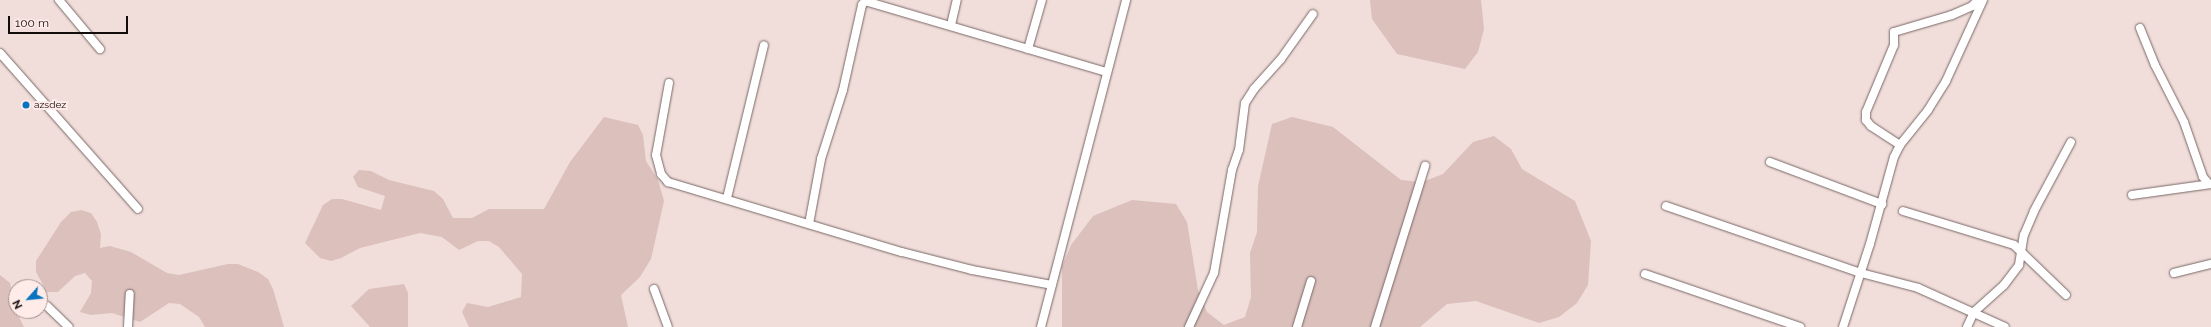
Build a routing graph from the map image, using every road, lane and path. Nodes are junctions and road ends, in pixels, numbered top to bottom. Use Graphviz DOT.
graph roads {
  1 [pos="59,0"];
  2 [pos="957,0"];
  3 [pos="1042,0"];
  4 [pos="1126,0"];
  5 [pos="1978,0"];
  6 [pos="1983,0"];
  7 [pos="1313,14"];
  8 [pos="950,25"];
  9 [pos="2140,28"];
  10 [pos="764,45"];
  11 [pos="100,49"];
  12 [pos="1028,49"];
  13 [pos="0,53"];
  14 [pos="1108,72"];
  15 [pos="668,83"];
  16 [pos="2071,142"];
  17 [pos="1900,144"];
  18 [pos="1770,162"];
  19 [pos="1425,166"];
  20 [pos="2210,184"];
  21 [pos="2132,195"];
  22 [pos="727,198"];
  23 [pos="1882,204"];
  24 [pos="1666,206"];
  25 [pos="138,209"];
  26 [pos="1903,211"];
  27 [pos="809,224"];
  28 [pos="2022,254"];
  29 [pos="2211,264"];
  30 [pos="1861,272"];
  31 [pos="2174,273"];
  32 [pos="1645,274"];
  33 [pos="1312,281"];
  34 [pos="1052,285"];
  35 [pos="654,289"];
  36 [pos="130,294"];
  37 [pos="2066,295"];
  38 [pos="48,307"];
  39 [pos="1974,312"];
  40 [pos="69,327"];
  41 [pos="128,327"];
  42 [pos="668,327"];
  43 [pos="1041,327"];
  44 [pos="1189,327"];
  45 [pos="1297,327"];
  46 [pos="1375,327"];
  47 [pos="1800,327"];
  48 [pos="1843,327"];
  49 [pos="1967,327"];
  50 [pos="2005,327"];
  1 -- 11 [label="street"];
  2 -- 8 [label="street"];
  3 -- 12 [label="street"];
  4 -- 14 [label="street"];
  5 -- 17 [label="street"];
  6 -- 17 [label="street"];
  7 -- 44 [label="street"];
  8 -- 12 [label="street"];
  8 -- 27 [label="street"];
  9 -- 20 [label="street"];
  10 -- 22 [label="street"];
  12 -- 14 [label="street"];
  13 -- 25 [label="street"];
  14 -- 34 [label="street"];
  15 -- 22 [label="street"];
  16 -- 28 [label="street"];
  17 -- 23 [label="street"];
  18 -- 23 [label="street"];
  19 -- 46 [label="street"];
  20 -- 21 [label="street"];
  22 -- 27 [label="street"];
  23 -- 30 [label="street"];
  24 -- 30 [label="street"];
  26 -- 28 [label="street"];
  27 -- 34 [label="street"];
  28 -- 37 [label="street"];
  28 -- 39 [label="street"];
  29 -- 31 [label="street"];
  30 -- 39 [label="street"];
  30 -- 48 [label="street"];
  32 -- 47 [label="street"];
  33 -- 45 [label="street"];
  34 -- 43 [label="street"];
  35 -- 42 [label="street"];
  36 -- 41 [label="street"];
  38 -- 40 [label="street"];
  39 -- 49 [label="street"];
  39 -- 50 [label="street"];
}
